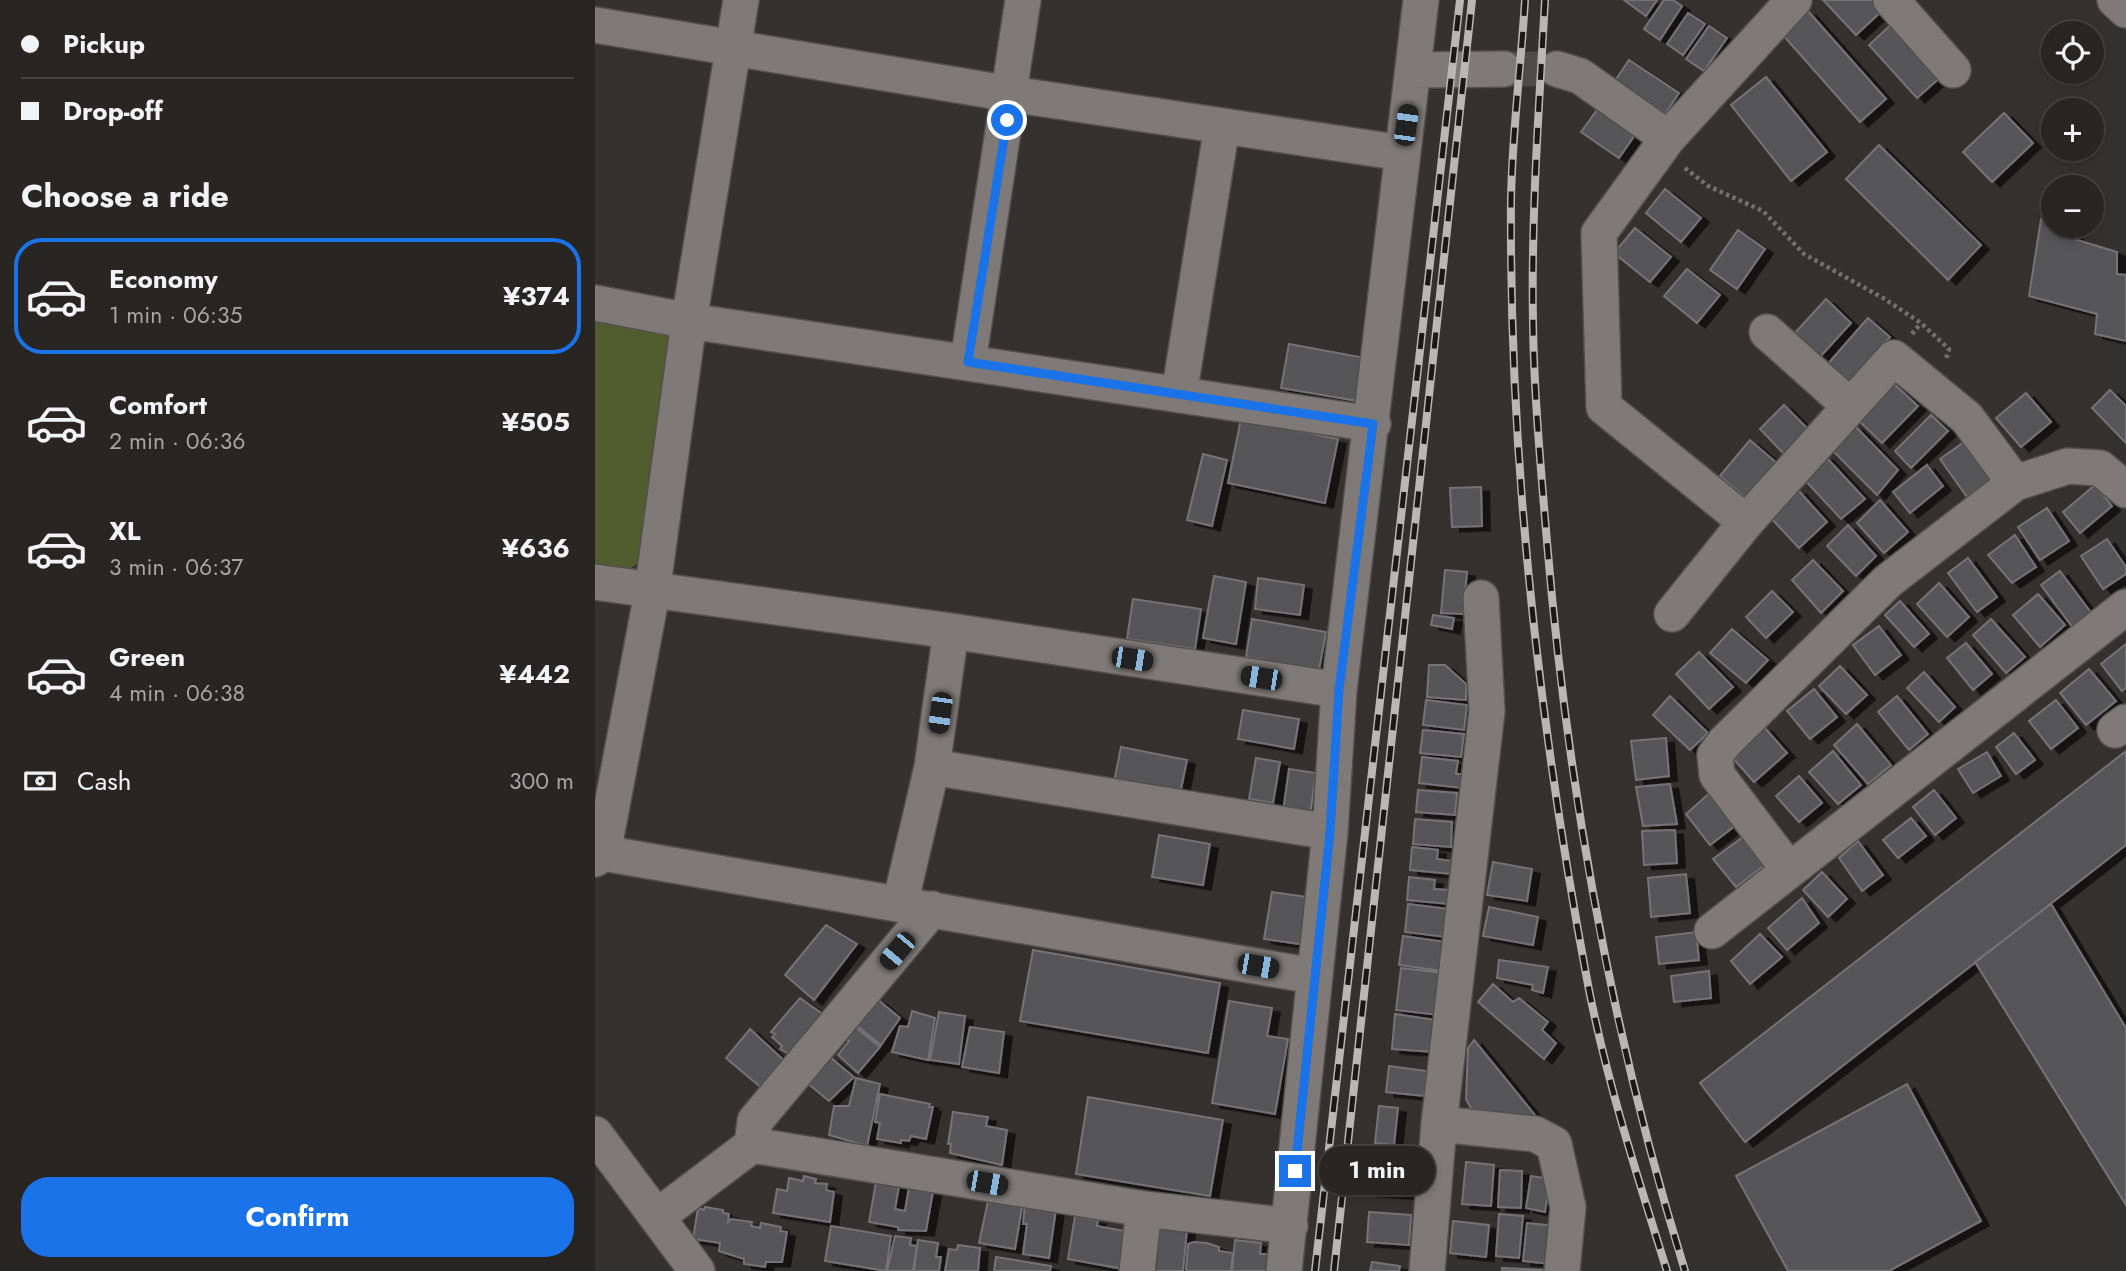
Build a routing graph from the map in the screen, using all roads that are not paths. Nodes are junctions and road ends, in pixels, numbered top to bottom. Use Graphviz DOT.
graph roads {
  1 [pos="741,0"];
  2 [pos="1023,0"];
  3 [pos="1421,0"];
  4 [pos="1794,0"];
  5 [pos="1891,0"];
  6 [pos="2115,0"];
  7 [pos="2126,10"];
  8 [pos="595,25"];
  9 [pos="734,47"];
  10 [pos="1504,69"];
  11 [pos="1557,69"];
  12 [pos="1953,70"];
  13 [pos="1414,71"];
  14 [pos="1011,94"];
  15 [pos="1222,126"];
  16 [pos="1668,138"];
  17 [pos="1402,153"];
  18 [pos="595,303"];
  19 [pos="689,321"];
  20 [pos="1767,332"];
  21 [pos="968,362"];
  22 [pos="1179,395"];
  23 [pos="1850,406"];
  24 [pos="1373,424"];
  25 [pos="2015,483"];
  26 [pos="2126,490"];
  27 [pos="1746,522"];
  28 [pos="595,582"];
  29 [pos="652,593"];
  30 [pos="1481,598"];
  31 [pos="2126,607"];
  32 [pos="1672,614"];
  33 [pos="951,631"];
  34 [pos="1339,690"];
  35 [pos="932,767"];
  36 [pos="1330,832"];
  37 [pos="599,856"];
  38 [pos="1789,870"];
  39 [pos="916,906"];
  40 [pos="1712,931"];
  41 [pos="1313,976"];
  42 [pos="1439,1124"];
  43 [pos="595,1134"];
  44 [pos="752,1145"];
  45 [pos="1144,1209"];
  46 [pos="658,1216"];
  47 [pos="1290,1226"];
  48 [pos="697,1271"];
  49 [pos="1137,1271"];
  50 [pos="1284,1271"];
  51 [pos="1427,1271"];
  52 [pos="1562,1271"];
  1 -- 9 [label="street"];
  2 -- 14 [label="street"];
  3 -- 13 [label="street"];
  4 -- 16 [label="street"];
  5 -- 12 [label="street"];
  6 -- 7 [label="street"];
  8 -- 9 [label="street"];
  9 -- 14 [label="street"];
  9 -- 19 [label="street"];
  10 -- 13 [label="street"];
  11 -- 16 [label="street"];
  13 -- 17 [label="street"];
  14 -- 15 [label="street"];
  14 -- 21 [label="street"];
  15 -- 17 [label="street"];
  15 -- 22 [label="street"];
  16 -- 27 [label="street"];
  17 -- 24 [label="street"];
  18 -- 19 [label="street"];
  19 -- 21 [label="street"];
  19 -- 29 [label="street"];
  20 -- 23 [label="street"];
  21 -- 22 [label="street"];
  22 -- 24 [label="street"];
  23 -- 25 [label="street"];
  23 -- 27 [label="street"];
  24 -- 34 [label="street"];
  25 -- 26 [label="street"];
  25 -- 38 [label="street"];
  27 -- 32 [label="street"];
  28 -- 29 [label="street"];
  29 -- 33 [label="street"];
  29 -- 37 [label="street"];
  30 -- 42 [label="street"];
  31 -- 38 [label="street"];
  33 -- 34 [label="street"];
  33 -- 35 [label="street"];
  34 -- 36 [label="street"];
  35 -- 36 [label="street"];
  35 -- 39 [label="street"];
  36 -- 41 [label="street"];
  37 -- 39 [label="street"];
  38 -- 40 [label="street"];
  39 -- 41 [label="street"];
  39 -- 44 [label="street"];
  41 -- 47 [label="street"];
  42 -- 51 [label="street"];
  42 -- 52 [label="street"];
  43 -- 46 [label="street"];
  44 -- 45 [label="street"];
  44 -- 46 [label="street"];
  45 -- 47 [label="street"];
  45 -- 49 [label="street"];
  46 -- 48 [label="street"];
  47 -- 50 [label="street"];
}
